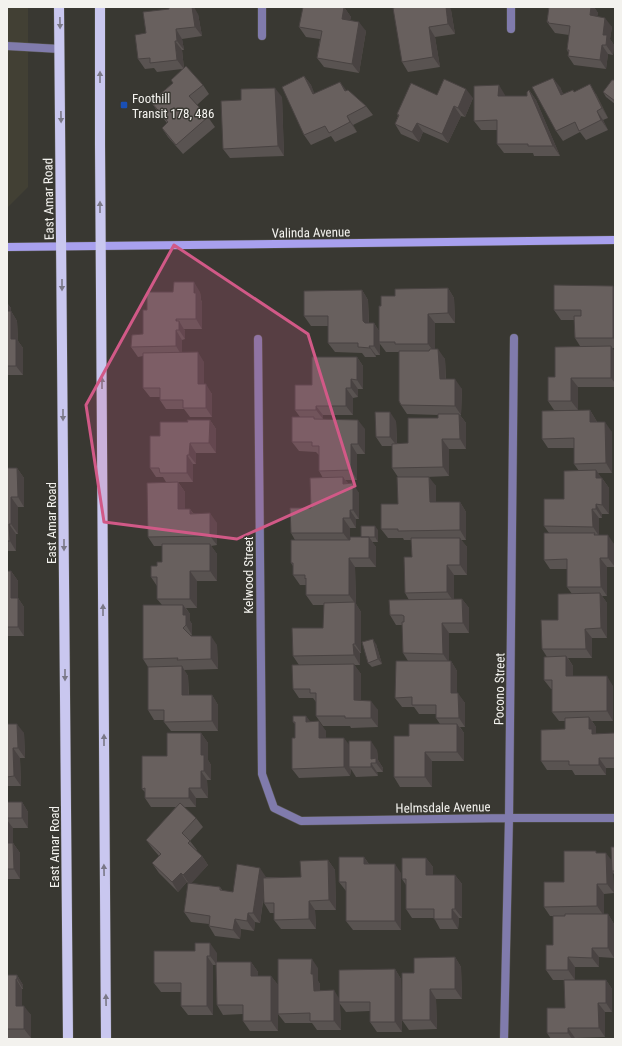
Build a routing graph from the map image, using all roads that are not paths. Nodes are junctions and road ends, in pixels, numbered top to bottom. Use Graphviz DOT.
graph roads {
  1 [pos="59,7"];
  2 [pos="100,7"];
  3 [pos="262,7"];
  4 [pos="511,7"];
  5 [pos="511,29"];
  6 [pos="262,36"];
  7 [pos="7,46"];
  8 [pos="60,48"];
  9 [pos="615,240"];
  10 [pos="62,246"];
  11 [pos="100,246"];
  12 [pos="7,247"];
  13 [pos="514,338"];
  14 [pos="258,339"];
  15 [pos="274,808"];
  16 [pos="509,818"];
  17 [pos="615,818"];
  18 [pos="68,1039"];
  19 [pos="106,1039"];
  20 [pos="504,1039"];
  1 -- 8 [label="main road, East Amar Road, one-way"];
  11 -- 2 [label="main road, one-way"];
  3 -- 6 [label="street"];
  4 -- 5 [label="street"];
  7 -- 8 [label="street"];
  8 -- 10 [label="main road, East Amar Road, one-way"];
  9 -- 11 [label="main road, Valinda Avenue"];
  10 -- 11 [label="main road, Valinda Avenue"];
  10 -- 12 [label="main road, Valinda Avenue"];
  10 -- 18 [label="main road, East Amar Road, one-way"];
  19 -- 11 [label="main road, one-way"];
  13 -- 16 [label="street, Pocono Street"];
  14 -- 15 [label="street, Kelwood Street"];
  15 -- 16 [label="street, Helmsdale Avenue"];
  16 -- 17 [label="street, Helmsdale Avenue"];
  16 -- 20 [label="street, Pocono Street"];
}
